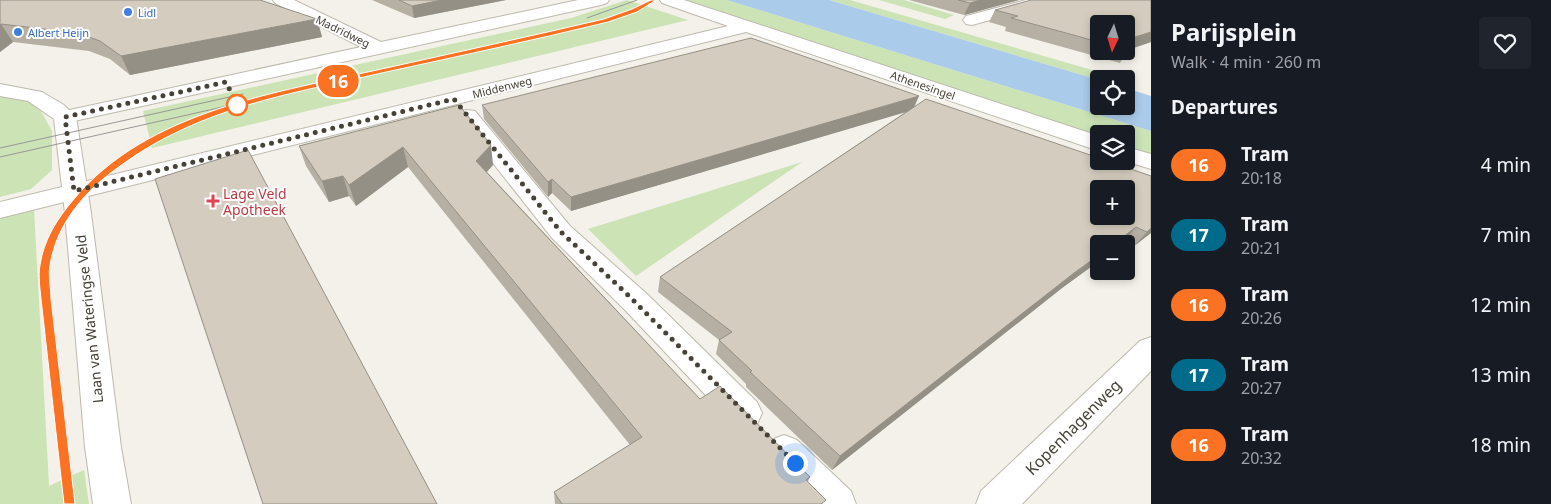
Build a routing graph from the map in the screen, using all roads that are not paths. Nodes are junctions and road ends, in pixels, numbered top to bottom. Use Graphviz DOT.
graph roads {
  1 [pos="280,0"];
  2 [pos="601,0"];
  3 [pos="668,0"];
  4 [pos="1045,0"];
  5 [pos="972,20"];
  6 [pos="748,26"];
  7 [pos="378,48"];
  8 [pos="0,90"];
  9 [pos="454,99"];
  10 [pos="65,117"];
  11 [pos="1090,141"];
  12 [pos="1135,157"];
  13 [pos="1151,162"];
  14 [pos="74,191"];
  15 [pos="0,210"];
  16 [pos="1151,350"];
  17 [pos="112,504"];
  18 [pos="837,504"];
  19 [pos="995,504"];
  1 -- 7 [label="street, Madridweg"];
  2 -- 7 [label="street"];
  3 -- 6 [label="street"];
  4 -- 5 [label="street"];
  6 -- 9 [label="street, Middenweg"];
  6 -- 11 [label="street, Athenesingel"];
  7 -- 10 [label="street"];
  8 -- 10 [label="street"];
  9 -- 14 [label="street, Middenweg"];
  9 -- 18 [label="street"];
  10 -- 14 [label="street, Laan van Wateringse Veld"];
  12 -- 13 [label="street"];
  14 -- 15 [label="street, Middenweg"];
  14 -- 17 [label="street, Laan van Wateringse Veld"];
  16 -- 19 [label="street, Kopenhagenweg"];
}
